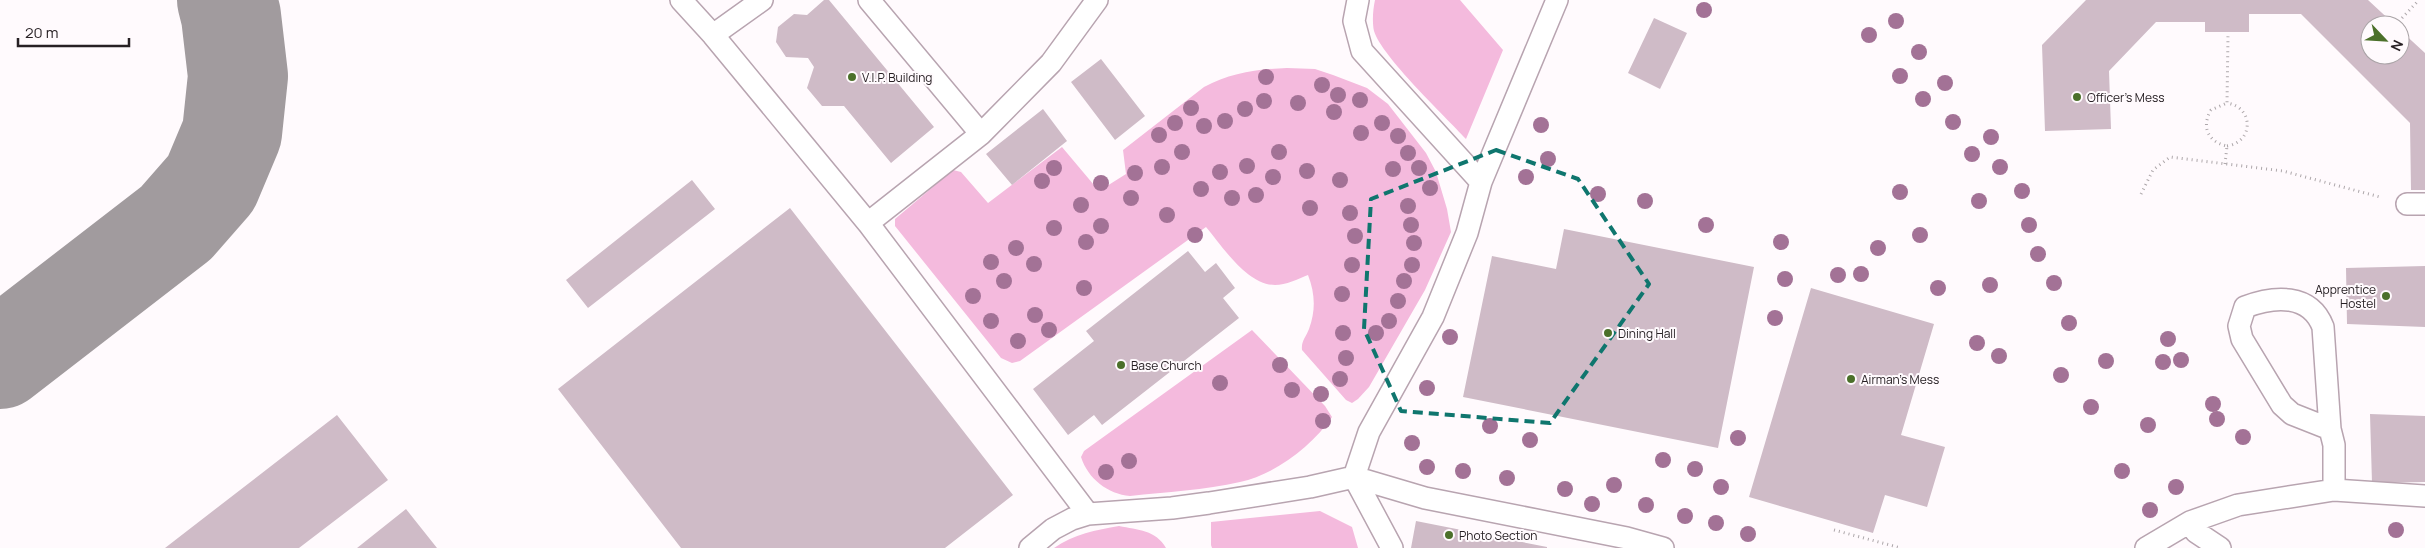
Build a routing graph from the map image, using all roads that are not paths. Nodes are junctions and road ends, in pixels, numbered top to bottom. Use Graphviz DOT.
graph roads {
  1 [pos="681,0"];
  2 [pos="762,0"];
  3 [pos="870,0"];
  4 [pos="1097,0"];
  5 [pos="1358,0"];
  6 [pos="1557,0"];
  7 [pos="713,36"];
  8 [pos="981,134"];
  9 [pos="1480,182"];
  10 [pos="868,223"];
  11 [pos="2330,429"];
  12 [pos="1354,477"];
  13 [pos="2334,490"];
  14 [pos="2425,496"];
  15 [pos="1088,514"];
  16 [pos="2190,522"];
  17 [pos="1030,548"];
  18 [pos="1392,548"];
  19 [pos="1663,548"];
  20 [pos="2146,548"];
  21 [pos="2220,548"];
  1 -- 7 [label="lane"];
  2 -- 7 [label="lane"];
  3 -- 8 [label="lane"];
  4 -- 8 [label="lane"];
  5 -- 9 [label="lane"];
  6 -- 9 [label="lane"];
  7 -- 10 [label="lane"];
  8 -- 10 [label="lane"];
  9 -- 12 [label="lane"];
  10 -- 15 [label="lane"];
  11 -- 11 [label="lane"];
  11 -- 13 [label="lane"];
  12 -- 15 [label="lane"];
  12 -- 18 [label="lane"];
  12 -- 19 [label="lane"];
  13 -- 14 [label="lane"];
  13 -- 16 [label="lane"];
  15 -- 17 [label="lane"];
  16 -- 20 [label="lane"];
  16 -- 21 [label="lane"];
}
